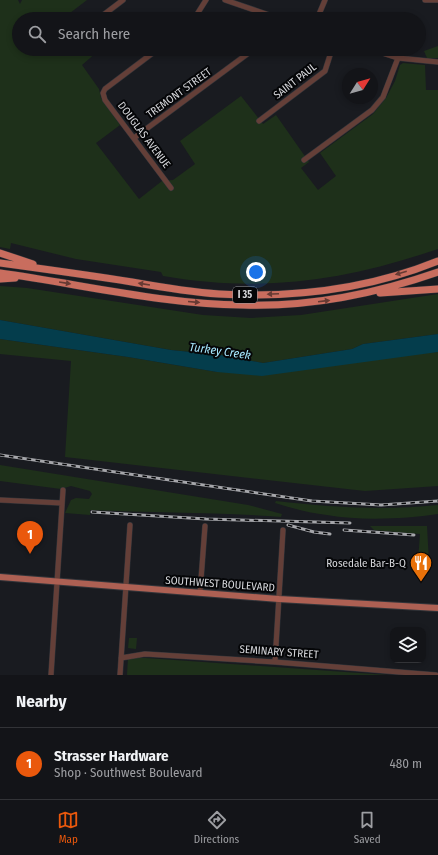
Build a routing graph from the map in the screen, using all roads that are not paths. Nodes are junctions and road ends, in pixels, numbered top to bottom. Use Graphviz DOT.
graph roads {
  1 [pos="123,0"];
  2 [pos="206,0"];
  3 [pos="225,0"];
  4 [pos="325,0"];
  5 [pos="425,0"];
  6 [pos="438,0"];
  7 [pos="107,12"];
  8 [pos="198,12"];
  9 [pos="254,12"];
  10 [pos="319,12"];
  11 [pos="149,56"];
  12 [pos="245,56"];
  13 [pos="330,56"];
  14 [pos="392,56"];
  15 [pos="398,58"];
  16 [pos="438,62"];
  17 [pos="259,121"];
  18 [pos="134,138"];
  19 [pos="304,160"];
  20 [pos="171,188"];
  21 [pos="0,253"];
  22 [pos="438,260"];
  23 [pos="0,263"];
  24 [pos="49,269"];
  25 [pos="438,272"];
  26 [pos="0,273"];
  27 [pos="27,277"];
  28 [pos="0,279"];
  29 [pos="438,289"];
  30 [pos="365,293"];
  31 [pos="63,490"];
  32 [pos="0,500"];
  33 [pos="62,503"];
  34 [pos="130,524"];
  35 [pos="205,526"];
  36 [pos="283,530"];
  37 [pos="0,577"];
  38 [pos="57,581"];
  39 [pos="126,587"];
  40 [pos="200,593"];
  41 [pos="279,599"];
  42 [pos="438,608"];
  43 [pos="121,658"];
  44 [pos="275,662"];
  45 [pos="51,675"];
  46 [pos="120,675"];
  47 [pos="436,675"];
  1 -- 7 [label="street"];
  2 -- 8 [label="street"];
  3 -- 9 [label="street"];
  4 -- 10 [label="street"];
  5 -- 6 [label="street"];
  11 -- 18 [label="street, DOUGLAS AVENUE"];
  12 -- 18 [label="street, TREMONT STREET"];
  13 -- 17 [label="street, SAINT PAUL"];
  14 -- 15 [label="street"];
  15 -- 16 [label="street"];
  15 -- 19 [label="street"];
  18 -- 20 [label="street, DOUGLAS AVENUE"];
  21 -- 24 [label="highway"];
  22 -- 24 [label="highway, I 35, one-way"];
  23 -- 24 [label="highway, I 35"];
  25 -- 30 [label="highway, I 35"];
  26 -- 27 [label="highway, I 35"];
  27 -- 28 [label="highway"];
  27 -- 30 [label="highway, I 35, one-way"];
  29 -- 30 [label="highway"];
  31 -- 33 [label="street"];
  32 -- 33 [label="street"];
  33 -- 38 [label="street"];
  34 -- 39 [label="street"];
  35 -- 40 [label="street"];
  36 -- 41 [label="street"];
  37 -- 38 [label="main road, SOUTHWEST BOULEVARD"];
  38 -- 39 [label="main road, SOUTHWEST BOULEVARD"];
  38 -- 45 [label="street"];
  39 -- 40 [label="main road, SOUTHWEST BOULEVARD"];
  39 -- 43 [label="street"];
  40 -- 41 [label="main road, SOUTHWEST BOULEVARD"];
  41 -- 42 [label="main road, SOUTHWEST BOULEVARD"];
  41 -- 44 [label="street"];
  43 -- 44 [label="street, SEMINARY STREET"];
  43 -- 46 [label="street"];
  44 -- 47 [label="street, SEMINARY STREET"];
}
